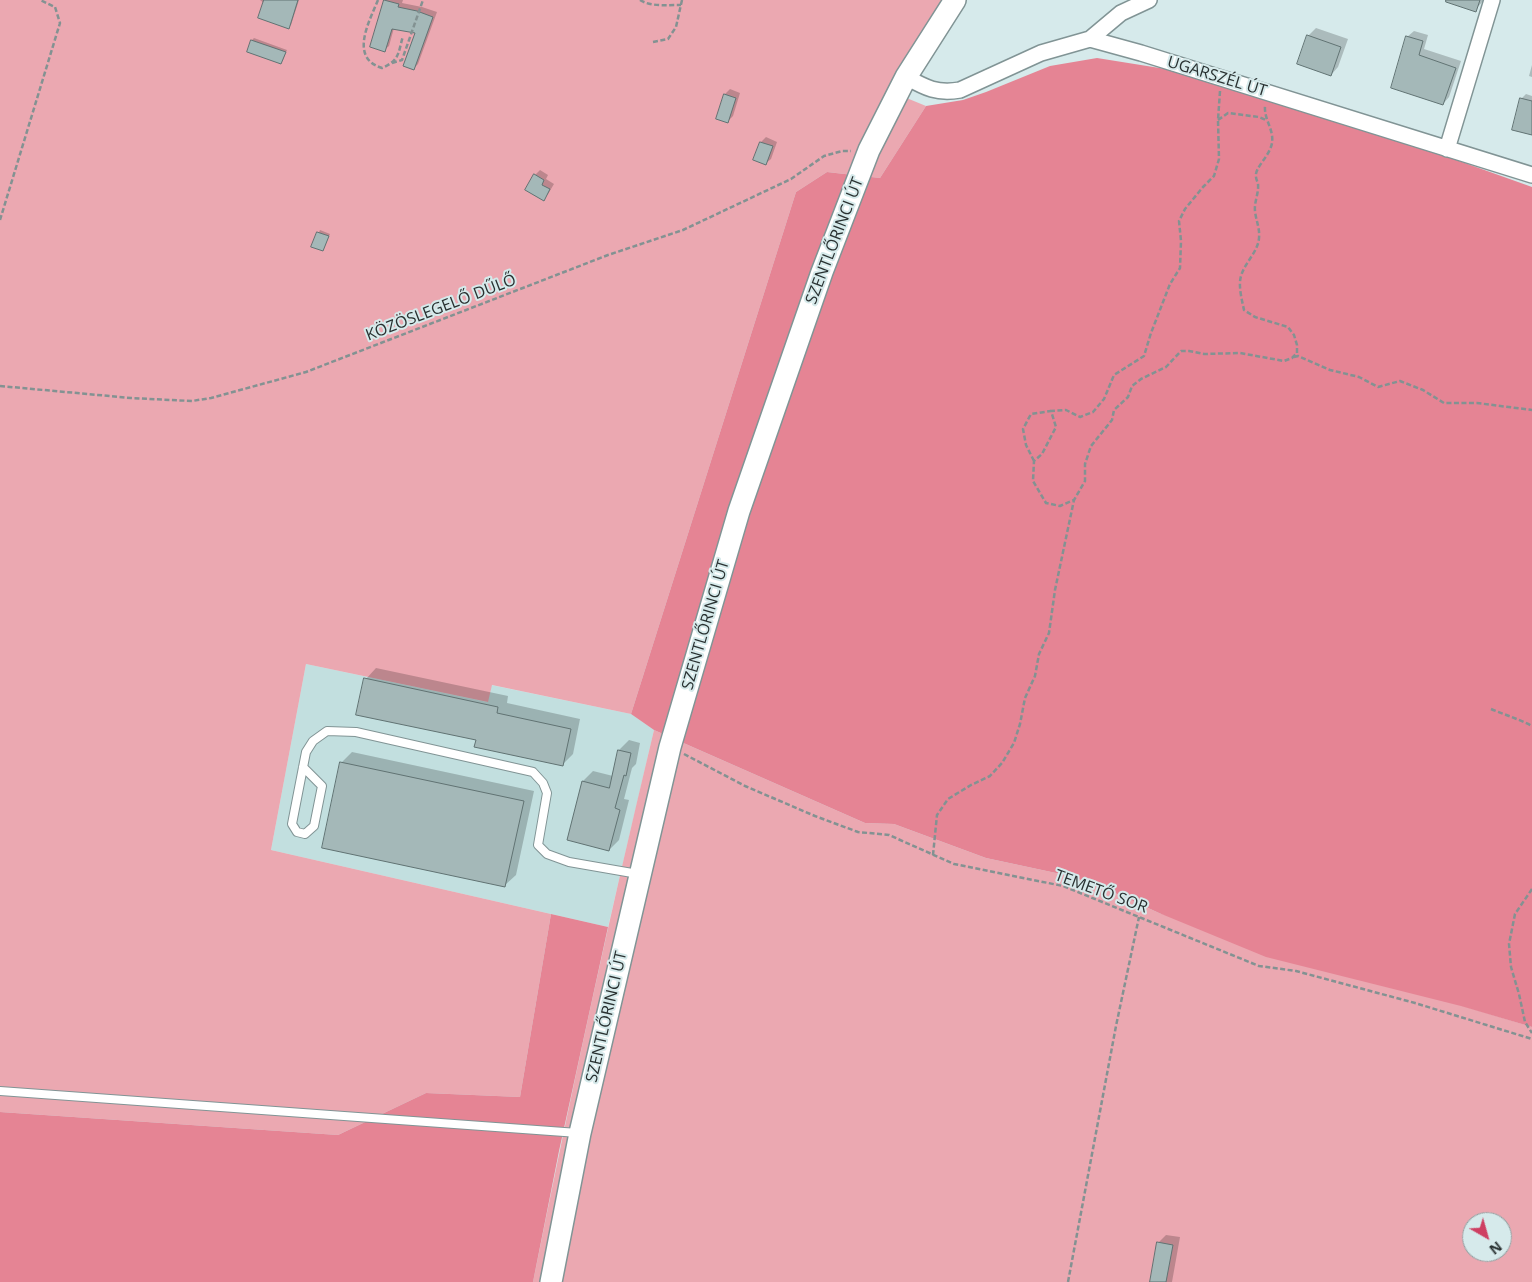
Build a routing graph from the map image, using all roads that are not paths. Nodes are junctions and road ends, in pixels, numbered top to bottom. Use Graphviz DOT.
graph roads {
  1 [pos="955,0"];
  2 [pos="1149,0"];
  3 [pos="1492,0"];
  4 [pos="1090,39"];
  5 [pos="906,77"];
  6 [pos="1448,149"];
  7 [pos="1532,175"];
  8 [pos="303,766"];
  9 [pos="640,875"];
  10 [pos="0,1091"];
  11 [pos="580,1133"];
  12 [pos="551,1282"];
  1 -- 5 [label="main road, SZENTLŐRINCI ÚT"];
  2 -- 4 [label="street"];
  3 -- 6 [label="street"];
  4 -- 5 [label="street"];
  4 -- 6 [label="street, UGARSZÉL ÚT"];
  5 -- 9 [label="main road, SZENTLŐRINCI ÚT"];
  6 -- 7 [label="street, UGARSZÉL ÚT"];
  8 -- 8 [label="lane"];
  8 -- 9 [label="lane"];
  9 -- 11 [label="main road, SZENTLŐRINCI ÚT"];
  10 -- 11 [label="lane"];
  11 -- 12 [label="main road, SZENTLŐRINCI ÚT"];
}
